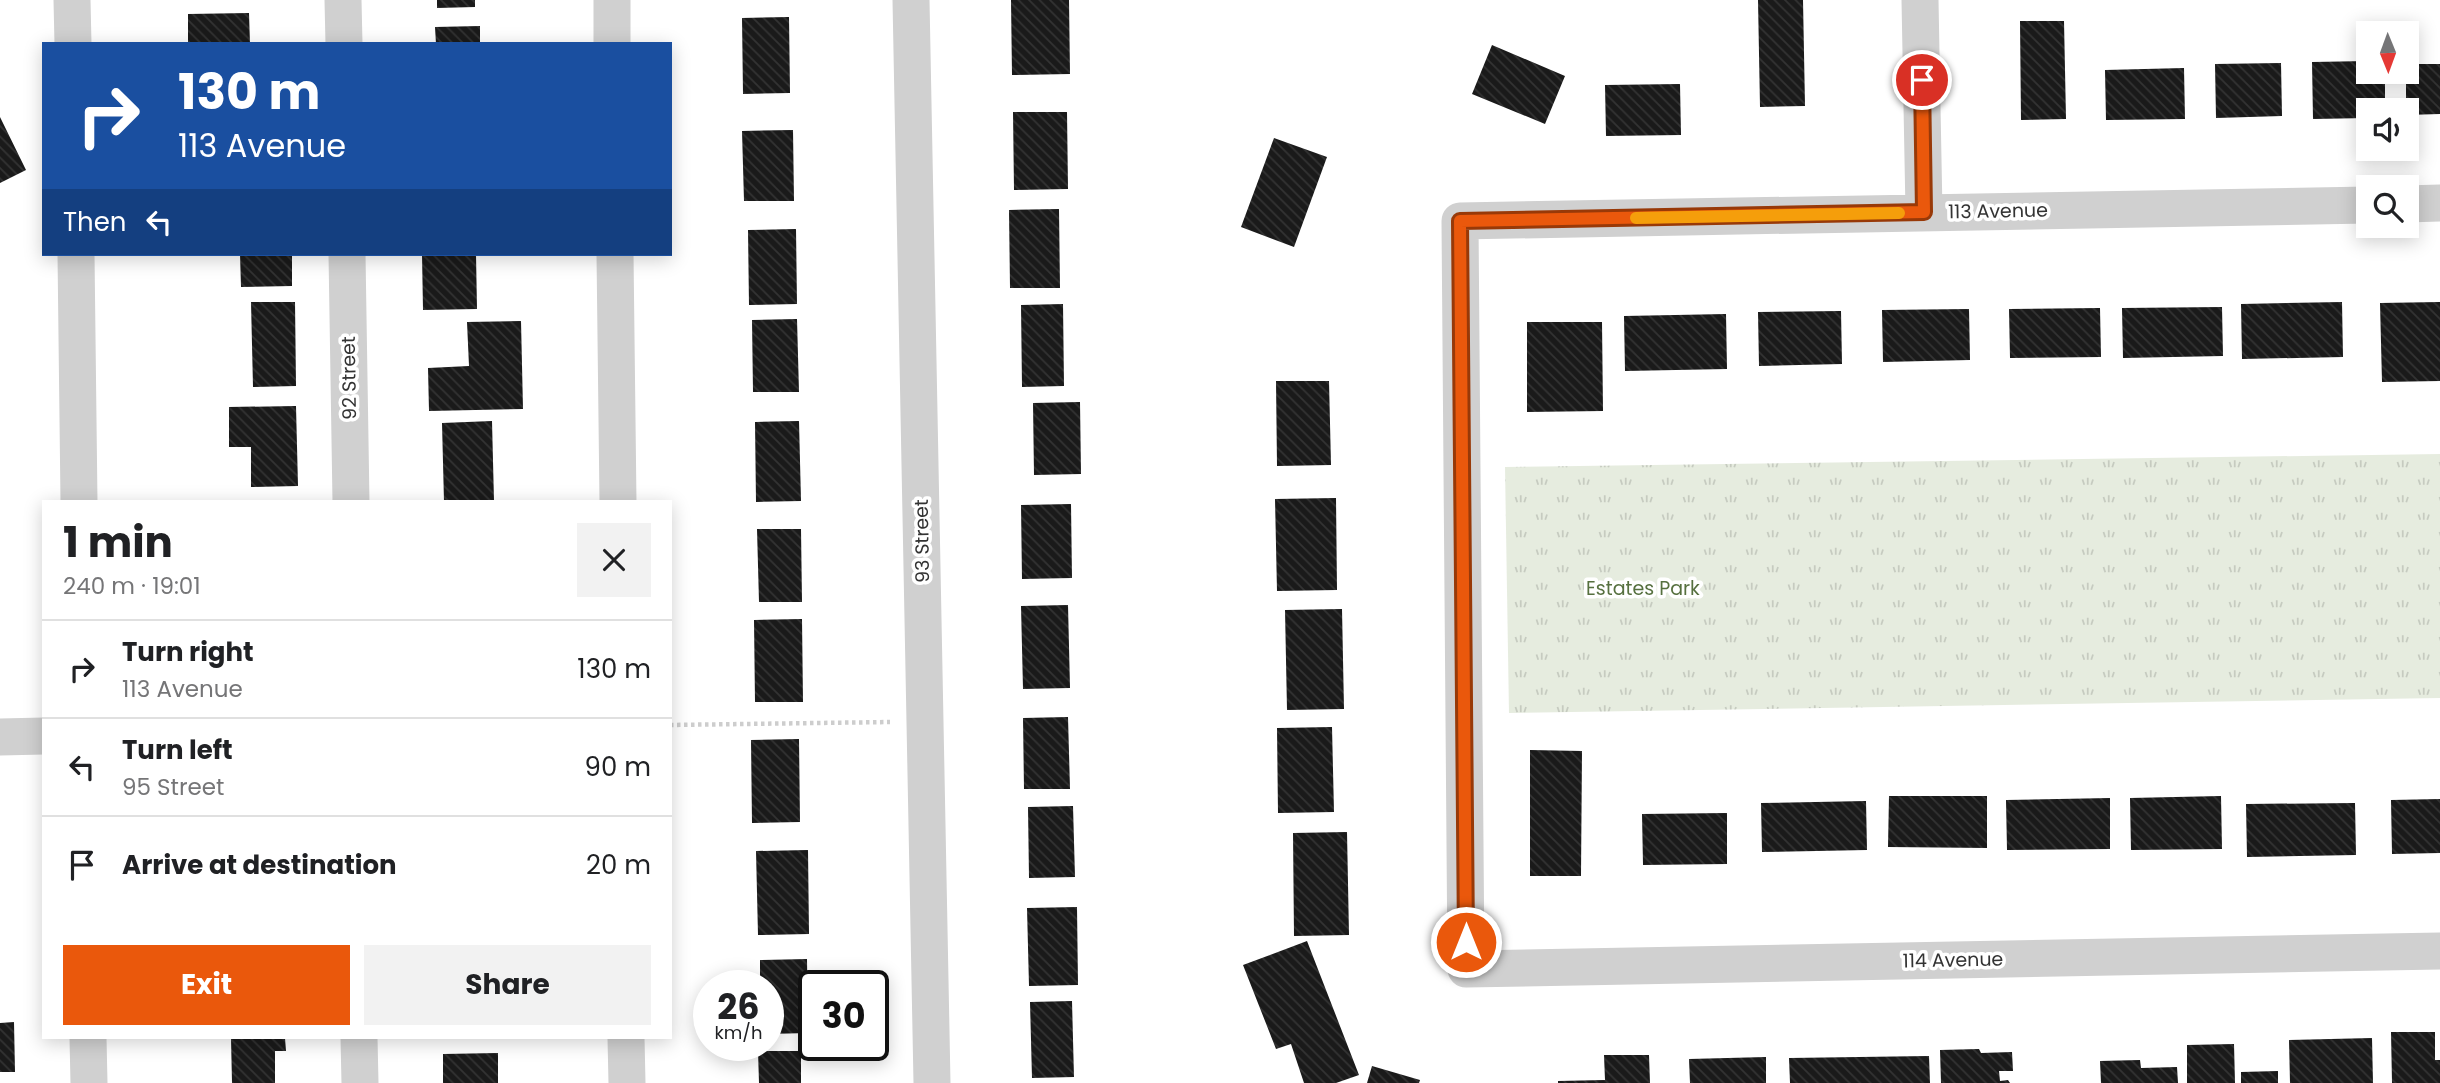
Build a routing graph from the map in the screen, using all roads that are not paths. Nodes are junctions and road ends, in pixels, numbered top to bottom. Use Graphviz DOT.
graph roads {
  1 [pos="72,0"];
  2 [pos="343,0"];
  3 [pos="612,0"];
  4 [pos="911,0"];
  5 [pos="1920,0"];
  6 [pos="73,42"];
  7 [pos="344,42"];
  8 [pos="612,42"];
  9 [pos="2440,203"];
  10 [pos="2419,204"];
  11 [pos="2356,205"];
  12 [pos="1924,212"];
  13 [pos="76,256"];
  14 [pos="347,256"];
  15 [pos="615,256"];
  16 [pos="79,500"];
  17 [pos="351,500"];
  18 [pos="618,500"];
  19 [pos="42,736"];
  20 [pos="0,737"];
  21 [pos="2440,951"];
  22 [pos="1466,969"];
  23 [pos="88,1039"];
  24 [pos="359,1039"];
  25 [pos="626,1039"];
  26 [pos="89,1083"];
  27 [pos="360,1083"];
  28 [pos="627,1083"];
  29 [pos="932,1083"];
  1 -- 6 [label="street"];
  2 -- 7 [label="street"];
  3 -- 8 [label="street"];
  4 -- 29 [label="street, 93 Street"];
  5 -- 12 [label="street"];
  9 -- 10 [label="street"];
  11 -- 12 [label="street, 113 Avenue"];
  12 -- 22 [label="street, 113 Avenue"];
  13 -- 16 [label="street"];
  14 -- 17 [label="street, 92 Street"];
  15 -- 18 [label="street"];
  19 -- 20 [label="street"];
  21 -- 22 [label="street, 114 Avenue"];
  23 -- 26 [label="street"];
  24 -- 27 [label="street"];
  25 -- 28 [label="street"];
}
